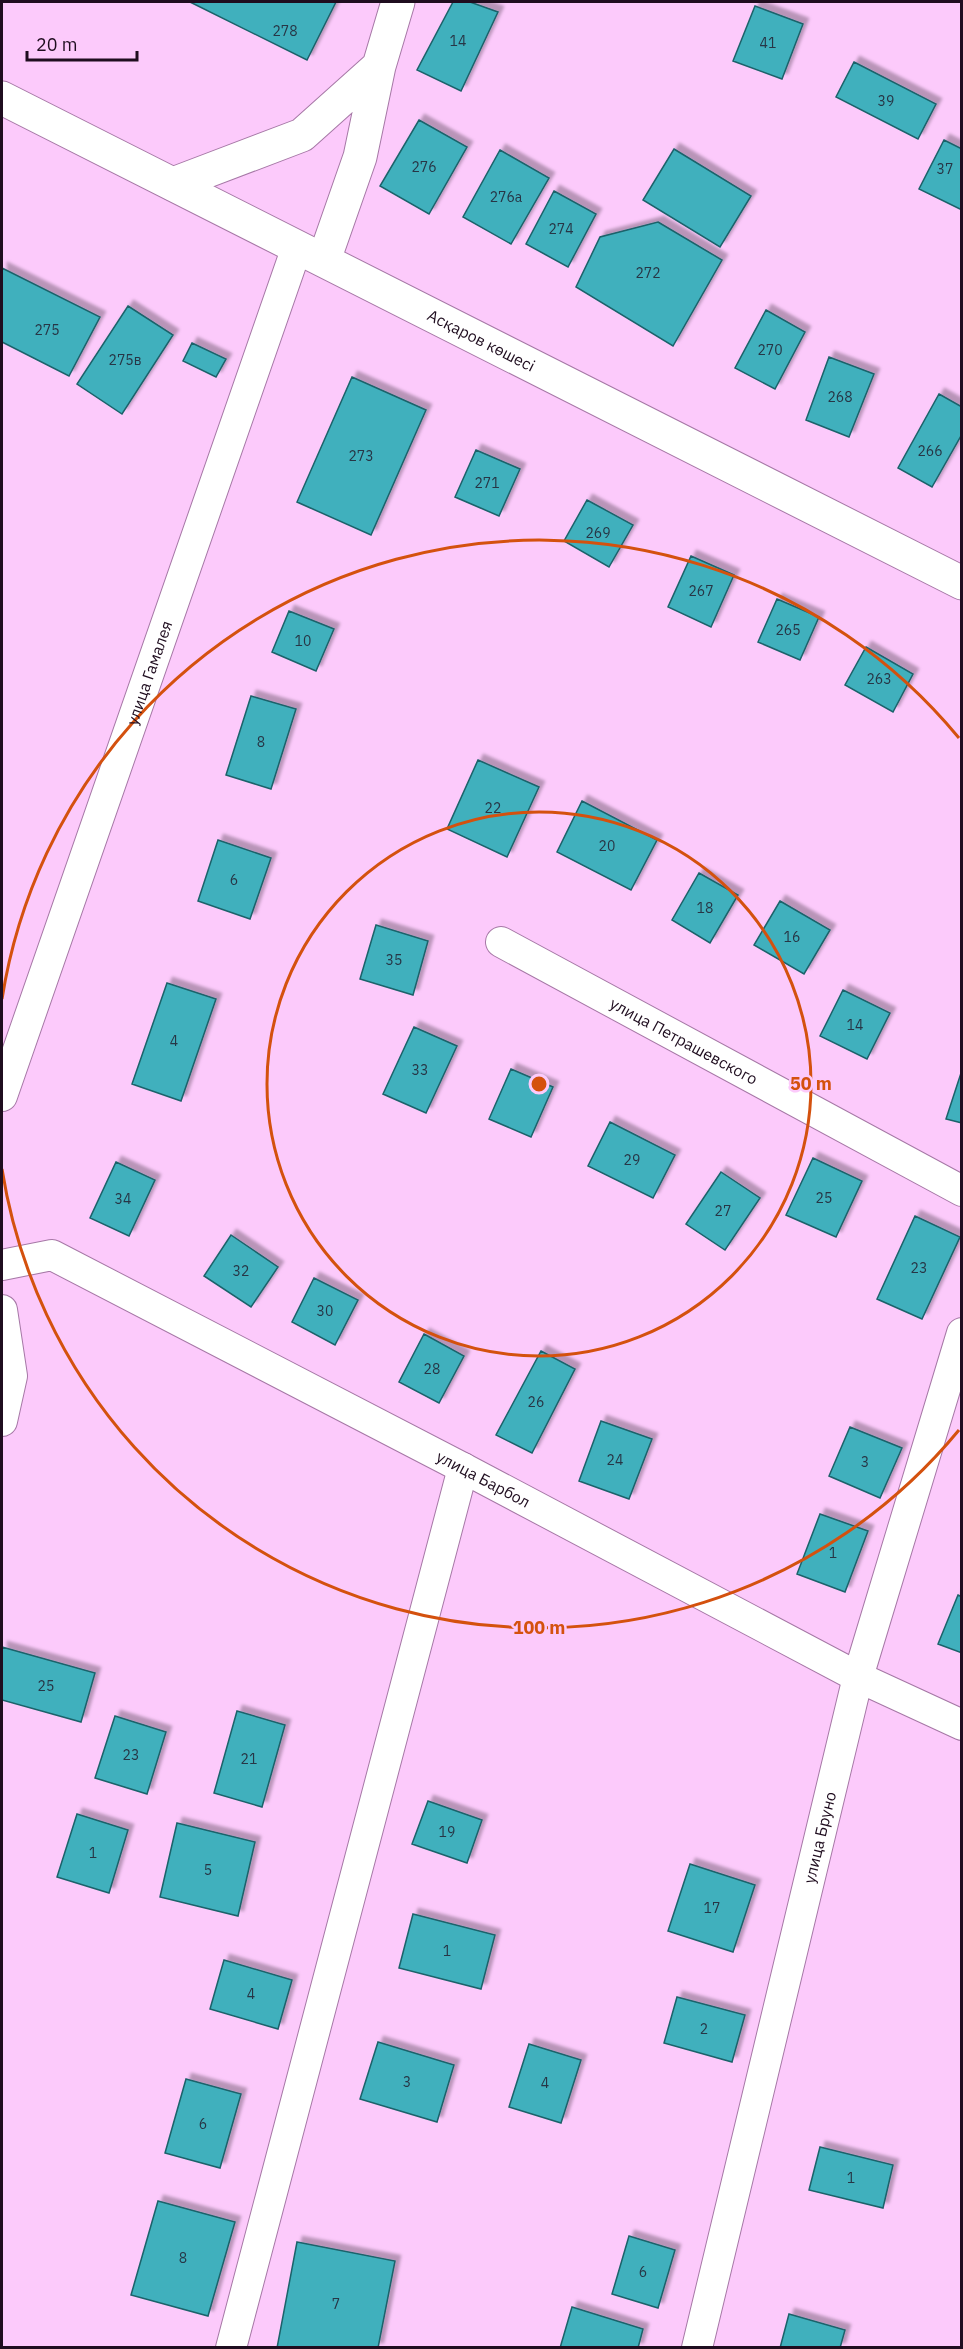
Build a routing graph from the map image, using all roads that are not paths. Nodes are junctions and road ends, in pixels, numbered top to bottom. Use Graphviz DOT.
graph roads {
  1 [pos="398,2"];
  2 [pos="379,66"];
  3 [pos="2,98"];
  4 [pos="173,184"];
  5 [pos="311,254"];
  6 [pos="962,583"];
  7 [pos="501,942"];
  8 [pos="8,1055"];
  9 [pos="2,1096"];
  10 [pos="962,1191"];
  11 [pos="2,1265"];
  12 [pos="2,1310"];
  13 [pos="962,1333"];
  14 [pos="2,1421"];
  15 [pos="463,1468"];
  16 [pos="858,1677"];
  17 [pos="962,1725"];
  18 [pos="231,2348"];
  19 [pos="697,2348"];
  1 -- 2 [label="main road"];
  2 -- 4 [label="main road"];
  2 -- 5 [label="main road"];
  3 -- 4 [label="main road, Асқаров көшесі"];
  4 -- 5 [label="main road, Асқаров көшесі"];
  5 -- 6 [label="main road, Асқаров көшесі"];
  5 -- 8 [label="street, улица Гамалея"];
  7 -- 10 [label="street, улица Петрашевского"];
  8 -- 9 [label="street, улица Гамалея"];
  11 -- 15 [label="street, улица Барбол"];
  12 -- 14 [label="street"];
  13 -- 16 [label="street, улица Бруно"];
  15 -- 16 [label="street, улица Барбол"];
  15 -- 18 [label="street"];
  16 -- 17 [label="street, улица Барбол"];
  16 -- 19 [label="street, улица Бруно"];
}
